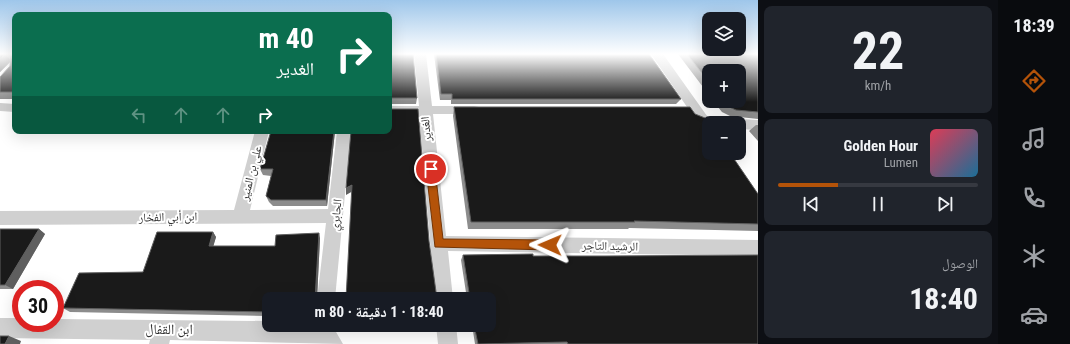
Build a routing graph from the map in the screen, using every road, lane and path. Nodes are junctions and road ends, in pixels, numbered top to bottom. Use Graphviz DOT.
graph roads {
  1 [pos="421,70"];
  2 [pos="668,70"];
  3 [pos="0,107"];
  4 [pos="12,108"];
  5 [pos="392,110"];
  6 [pos="424,110"];
  7 [pos="488,110"];
  8 [pos="679,110"];
  9 [pos="695,110"];
  10 [pos="702,119"];
  11 [pos="746,124"];
  12 [pos="758,125"];
  13 [pos="261,134"];
  14 [pos="344,134"];
  15 [pos="240,216"];
  16 [pos="336,216"];
  17 [pos="0,218"];
  18 [pos="439,243"];
  19 [pos="758,248"];
  20 [pos="327,292"];
  21 [pos="443,292"];
  22 [pos="0,328"];
  23 [pos="447,332"];
  24 [pos="326,334"];
  25 [pos="162,337"];
  26 [pos="307,344"];
  27 [pos="448,344"];
  1 -- 6 [label="street, الغدير"];
  2 -- 9 [label="street"];
  3 -- 4 [label="street"];
  5 -- 6 [label="street"];
  6 -- 7 [label="street"];
  6 -- 18 [label="street, الغدير"];
  8 -- 9 [label="street"];
  9 -- 10 [label="street"];
  11 -- 12 [label="street"];
  13 -- 15 [label="street, علي بن المنير"];
  14 -- 16 [label="street, الجابري"];
  15 -- 16 [label="street, ابن أبي الفخار"];
  15 -- 17 [label="street, ابن أبي الفخار"];
  16 -- 20 [label="street, الجابري"];
  18 -- 19 [label="street, الرشيد التاجر"];
  18 -- 21 [label="street, الغدير"];
  22 -- 25 [label="street, ابن القفال"];
  23 -- 27 [label="street"];
  24 -- 25 [label="street, ابن القفال"];
  24 -- 26 [label="street"];
}
